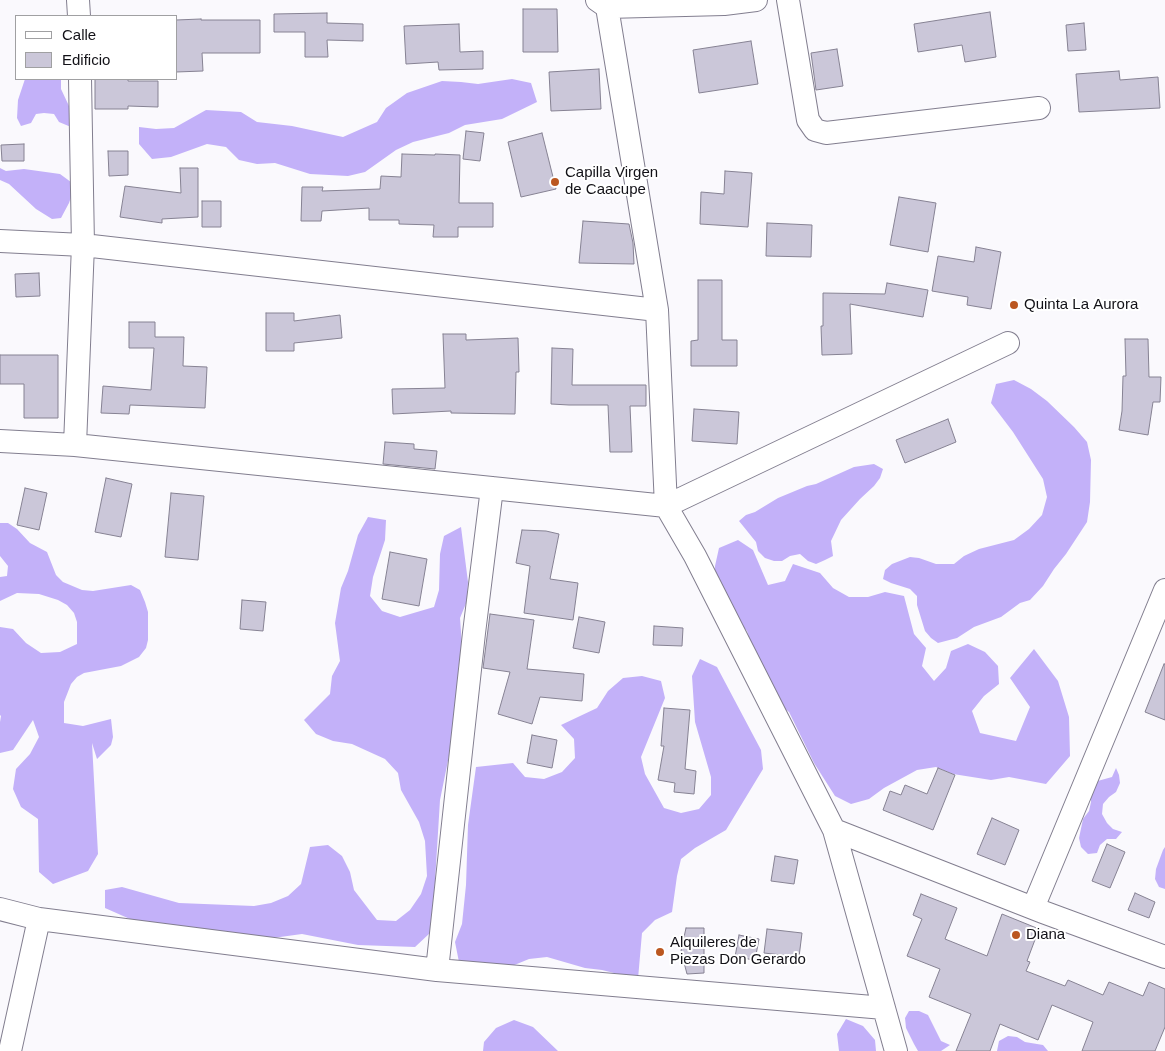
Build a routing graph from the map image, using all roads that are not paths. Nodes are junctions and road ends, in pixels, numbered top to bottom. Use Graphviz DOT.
graph roads {
  1 [pos="78,0"];
  2 [pos="756,0"];
  3 [pos="788,0"];
  4 [pos="602,3"];
  5 [pos="79,15"];
  6 [pos="80,80"];
  7 [pos="1039,108"];
  8 [pos="0,241"];
  9 [pos="83,245"];
  10 [pos="657,310"];
  11 [pos="1008,343"];
  12 [pos="0,441"];
  13 [pos="75,445"];
  14 [pos="492,488"];
  15 [pos="666,506"];
  16 [pos="1165,590"];
  17 [pos="834,830"];
  18 [pos="1033,908"];
  19 [pos="0,909"];
  20 [pos="39,920"];
  21 [pos="1165,957"];
  22 [pos="436,970"];
  23 [pos="884,1008"];
  24 [pos="10,1051"];
  25 [pos="896,1051"];
  1 -- 5 [label="street"];
  2 -- 4 [label="street"];
  3 -- 7 [label="street"];
  4 -- 10 [label="street"];
  6 -- 9 [label="street"];
  8 -- 9 [label="street"];
  9 -- 10 [label="street"];
  9 -- 13 [label="street"];
  10 -- 15 [label="street"];
  11 -- 15 [label="street"];
  12 -- 13 [label="street"];
  13 -- 14 [label="street"];
  14 -- 15 [label="street"];
  14 -- 22 [label="street"];
  15 -- 17 [label="street"];
  16 -- 18 [label="street"];
  17 -- 18 [label="street"];
  17 -- 23 [label="street"];
  18 -- 21 [label="street"];
  19 -- 20 [label="street"];
  20 -- 22 [label="street"];
  20 -- 24 [label="street"];
  22 -- 23 [label="street"];
  23 -- 25 [label="street"];
}
